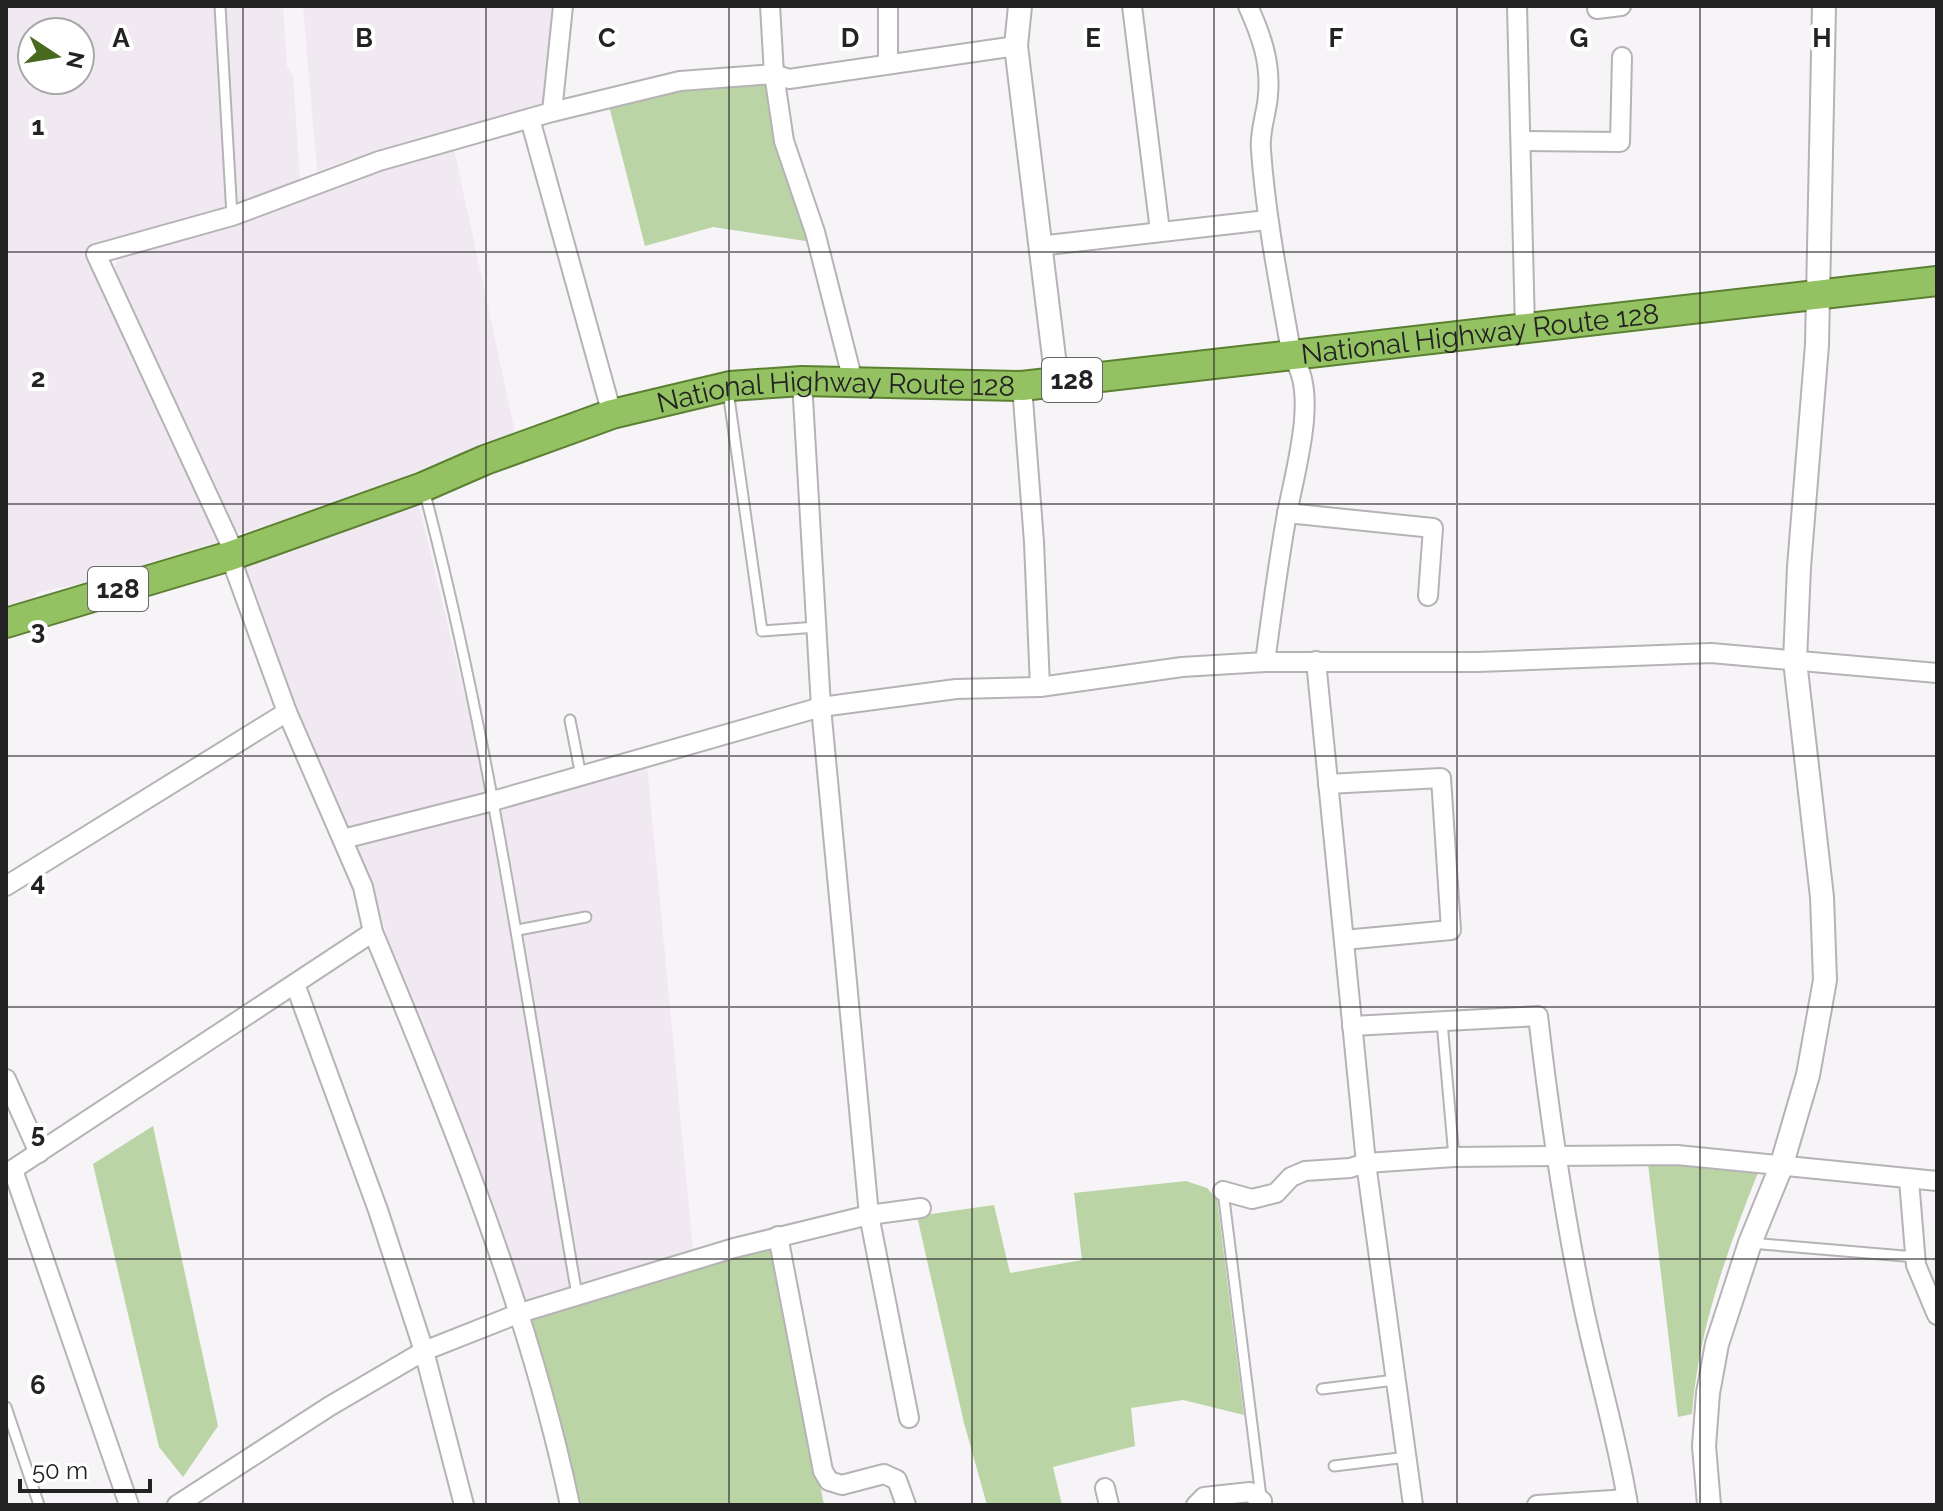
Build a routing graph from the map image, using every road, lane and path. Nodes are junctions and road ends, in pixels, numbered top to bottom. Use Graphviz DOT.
graph roads {
  1 [pos="220,6"];
  2 [pos="563,6"];
  3 [pos="770,6"];
  4 [pos="888,6"];
  5 [pos="1020,6"];
  6 [pos="1132,6"];
  7 [pos="1248,6"];
  8 [pos="1517,6"];
  9 [pos="1597,6"];
  10 [pos="1621,6"];
  11 [pos="1824,6"];
  12 [pos="1016,46"];
  13 [pos="1622,57"];
  14 [pos="888,63"];
  15 [pos="774,74"];
  16 [pos="552,112"];
  17 [pos="530,119"];
  18 [pos="1521,141"];
  19 [pos="232,216"];
  20 [pos="1267,220"];
  21 [pos="1160,231"];
  22 [pos="1039,246"];
  23 [pos="1937,281"];
  24 [pos="1818,295"];
  25 [pos="1525,329"];
  26 [pos="1292,357"];
  27 [pos="802,381"];
  28 [pos="853,381"];
  29 [pos="1057,382"];
  30 [pos="1022,386"];
  31 [pos="727,387"];
  32 [pos="612,414"];
  33 [pos="423,487"];
  34 [pos="1287,513"];
  35 [pos="230,556"];
  36 [pos="1428,596"];
  37 [pos="6,623"];
  38 [pos="817,627"];
  39 [pos="1316,661"];
  40 [pos="1795,661"];
  41 [pos="1265,662"];
  42 [pos="1937,673"];
  43 [pos="1040,687"];
  44 [pos="821,707"];
  45 [pos="287,712"];
  46 [pos="570,720"];
  47 [pos="581,776"];
  48 [pos="1328,784"];
  49 [pos="493,801"];
  50 [pos="343,839"];
  51 [pos="6,886"];
  52 [pos="586,917"];
  53 [pos="518,930"];
  54 [pos="373,932"];
  55 [pos="1344,940"];
  56 [pos="295,984"];
  57 [pos="1442,1022"];
  58 [pos="1352,1026"];
  59 [pos="6,1079"];
  60 [pos="39,1153"];
  61 [pos="1454,1157"];
  62 [pos="1555,1157"];
  63 [pos="1366,1163"];
  64 [pos="1781,1167"];
  65 [pos="10,1172"];
  66 [pos="1909,1180"];
  67 [pos="1937,1181"];
  68 [pos="1223,1191"];
  69 [pos="921,1208"];
  70 [pos="869,1215"];
  71 [pos="778,1236"];
  72 [pos="1750,1243"];
  73 [pos="1916,1257"];
  74 [pos="577,1295"];
  75 [pos="520,1313"];
  76 [pos="1937,1315"];
  77 [pos="424,1351"];
  78 [pos="1395,1380"];
  79 [pos="1322,1389"];
  80 [pos="6,1407"];
  81 [pos="909,1418"];
  82 [pos="1407,1457"];
  83 [pos="1334,1466"];
  84 [pos="1627,1502"];
  85 [pos="1262,1503"];
  86 [pos="39,1505"];
  87 [pos="129,1505"];
  88 [pos="177,1505"];
  89 [pos="464,1505"];
  90 [pos="570,1505"];
  91 [pos="906,1505"];
  92 [pos="1196,1505"];
  93 [pos="1413,1505"];
  94 [pos="1537,1505"];
  95 [pos="1709,1505"];
  1 -- 19 [label="lane"];
  2 -- 16 [label="street"];
  3 -- 15 [label="street"];
  4 -- 14 [label="street"];
  5 -- 12 [label="street"];
  6 -- 21 [label="street"];
  7 -- 20 [label="street"];
  8 -- 18 [label="street"];
  9 -- 10 [label="street"];
  11 -- 24 [label="street"];
  12 -- 14 [label="street"];
  12 -- 22 [label="street"];
  13 -- 18 [label="street"];
  14 -- 15 [label="street"];
  15 -- 16 [label="street"];
  15 -- 28 [label="street"];
  16 -- 17 [label="street"];
  17 -- 19 [label="street"];
  17 -- 32 [label="street"];
  18 -- 25 [label="street"];
  19 -- 35 [label="street"];
  20 -- 21 [label="street"];
  20 -- 26 [label="street"];
  21 -- 22 [label="street"];
  22 -- 29 [label="street"];
  23 -- 24 [label="highway, National Highway Route 128 / 128"];
  24 -- 25 [label="highway, National Highway Route 128 / 128"];
  24 -- 40 [label="street"];
  25 -- 26 [label="highway, National Highway Route 128 / 128"];
  26 -- 29 [label="highway, National Highway Route 128 / 128"];
  26 -- 34 [label="street"];
  27 -- 28 [label="highway, National Highway Route 128 / 128"];
  27 -- 31 [label="highway, National Highway Route 128 / 128"];
  27 -- 38 [label="street"];
  28 -- 30 [label="highway, National Highway Route 128 / 128"];
  29 -- 30 [label="highway, National Highway Route 128 / 128"];
  30 -- 43 [label="street"];
  31 -- 32 [label="highway, National Highway Route 128 / 128"];
  31 -- 38 [label="lane"];
  32 -- 33 [label="highway, National Highway Route 128 / 128"];
  33 -- 35 [label="highway, National Highway Route 128 / 128"];
  33 -- 49 [label="lane"];
  34 -- 36 [label="street"];
  34 -- 41 [label="street"];
  35 -- 37 [label="highway, National Highway Route 128 / 128"];
  35 -- 45 [label="street"];
  38 -- 44 [label="street"];
  39 -- 40 [label="street"];
  39 -- 41 [label="street"];
  39 -- 48 [label="street"];
  40 -- 42 [label="street"];
  40 -- 64 [label="street"];
  41 -- 43 [label="street"];
  43 -- 44 [label="street"];
  44 -- 47 [label="street"];
  44 -- 70 [label="street"];
  45 -- 50 [label="street"];
  45 -- 51 [label="street"];
  46 -- 47 [label="lane"];
  47 -- 49 [label="street"];
  48 -- 55 [label="street"];
  48 -- 55 [label="street"];
  49 -- 50 [label="street"];
  49 -- 53 [label="lane"];
  50 -- 54 [label="street"];
  52 -- 53 [label="lane"];
  53 -- 74 [label="lane"];
  54 -- 56 [label="street"];
  54 -- 75 [label="street"];
  55 -- 58 [label="street"];
  56 -- 60 [label="street"];
  56 -- 77 [label="street"];
  57 -- 58 [label="street"];
  57 -- 61 [label="lane"];
  57 -- 62 [label="street"];
  58 -- 63 [label="street"];
  59 -- 60 [label="street"];
  60 -- 65 [label="street"];
  61 -- 62 [label="street"];
  61 -- 63 [label="street"];
  62 -- 64 [label="street"];
  62 -- 84 [label="street"];
  63 -- 68 [label="street"];
  63 -- 78 [label="street"];
  64 -- 66 [label="street"];
  64 -- 72 [label="street"];
  65 -- 87 [label="street"];
  66 -- 67 [label="street"];
  66 -- 73 [label="street"];
  68 -- 85 [label="lane"];
  69 -- 70 [label="street"];
  70 -- 71 [label="street"];
  70 -- 81 [label="street"];
  71 -- 74 [label="street"];
  71 -- 91 [label="street"];
  72 -- 73 [label="lane"];
  72 -- 95 [label="street"];
  73 -- 76 [label="street"];
  74 -- 75 [label="street"];
  75 -- 77 [label="street"];
  75 -- 90 [label="street"];
  77 -- 88 [label="street"];
  77 -- 89 [label="street"];
  78 -- 79 [label="lane"];
  78 -- 82 [label="street"];
  80 -- 86 [label="lane"];
  82 -- 83 [label="lane"];
  82 -- 93 [label="street"];
  84 -- 94 [label="street"];
  85 -- 92 [label="street"];
}
